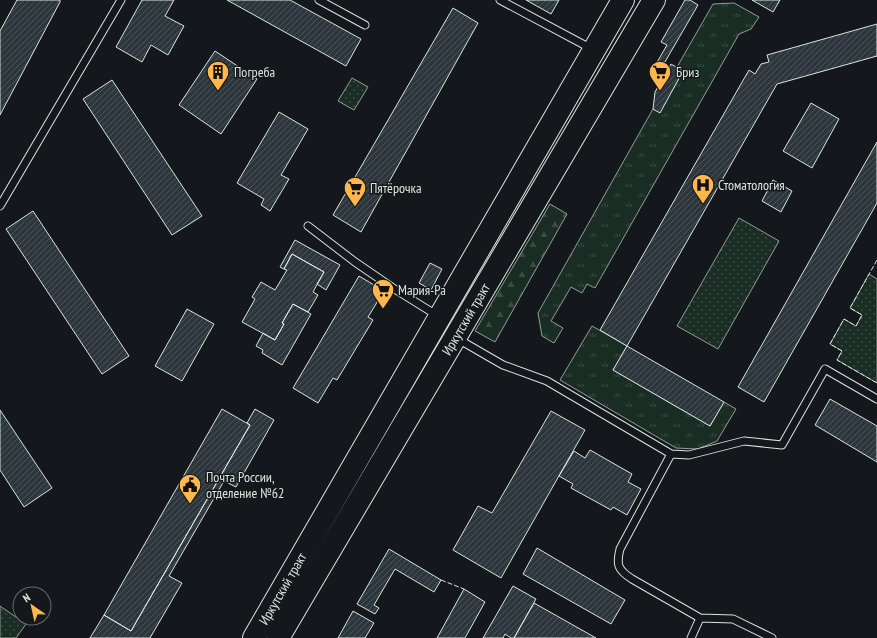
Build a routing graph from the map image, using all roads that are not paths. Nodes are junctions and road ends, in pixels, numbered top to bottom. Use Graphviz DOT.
graph roads {
  1 [pos="121,0"];
  2 [pos="319,0"];
  3 [pos="500,0"];
  4 [pos="623,0"];
  5 [pos="654,0"];
  6 [pos="365,25"];
  7 [pos="594,50"];
  8 [pos="0,206"];
  9 [pos="308,226"];
  10 [pos="440,317"];
  11 [pos="455,338"];
  12 [pos="877,399"];
  13 [pos="671,454"];
  14 [pos="700,618"];
  15 [pos="254,638"];
  16 [pos="278,638"];
  17 [pos="691,638"];
  18 [pos="772,638"];
  1 -- 8 [label="lane"];
  2 -- 6 [label="lane"];
  3 -- 7 [label="lane"];
  4 -- 7 [label="main road, Иркутский тракт"];
  5 -- 11 [label="main road, Иркутский тракт"];
  7 -- 10 [label="main road, Иркутский тракт"];
  9 -- 10 [label="lane"];
  10 -- 15 [label="main road, Иркутский тракт"];
  11 -- 13 [label="lane"];
  11 -- 16 [label="main road, Иркутский тракт"];
  12 -- 13 [label="lane"];
  13 -- 14 [label="lane"];
  14 -- 17 [label="lane"];
  14 -- 18 [label="lane"];
}
